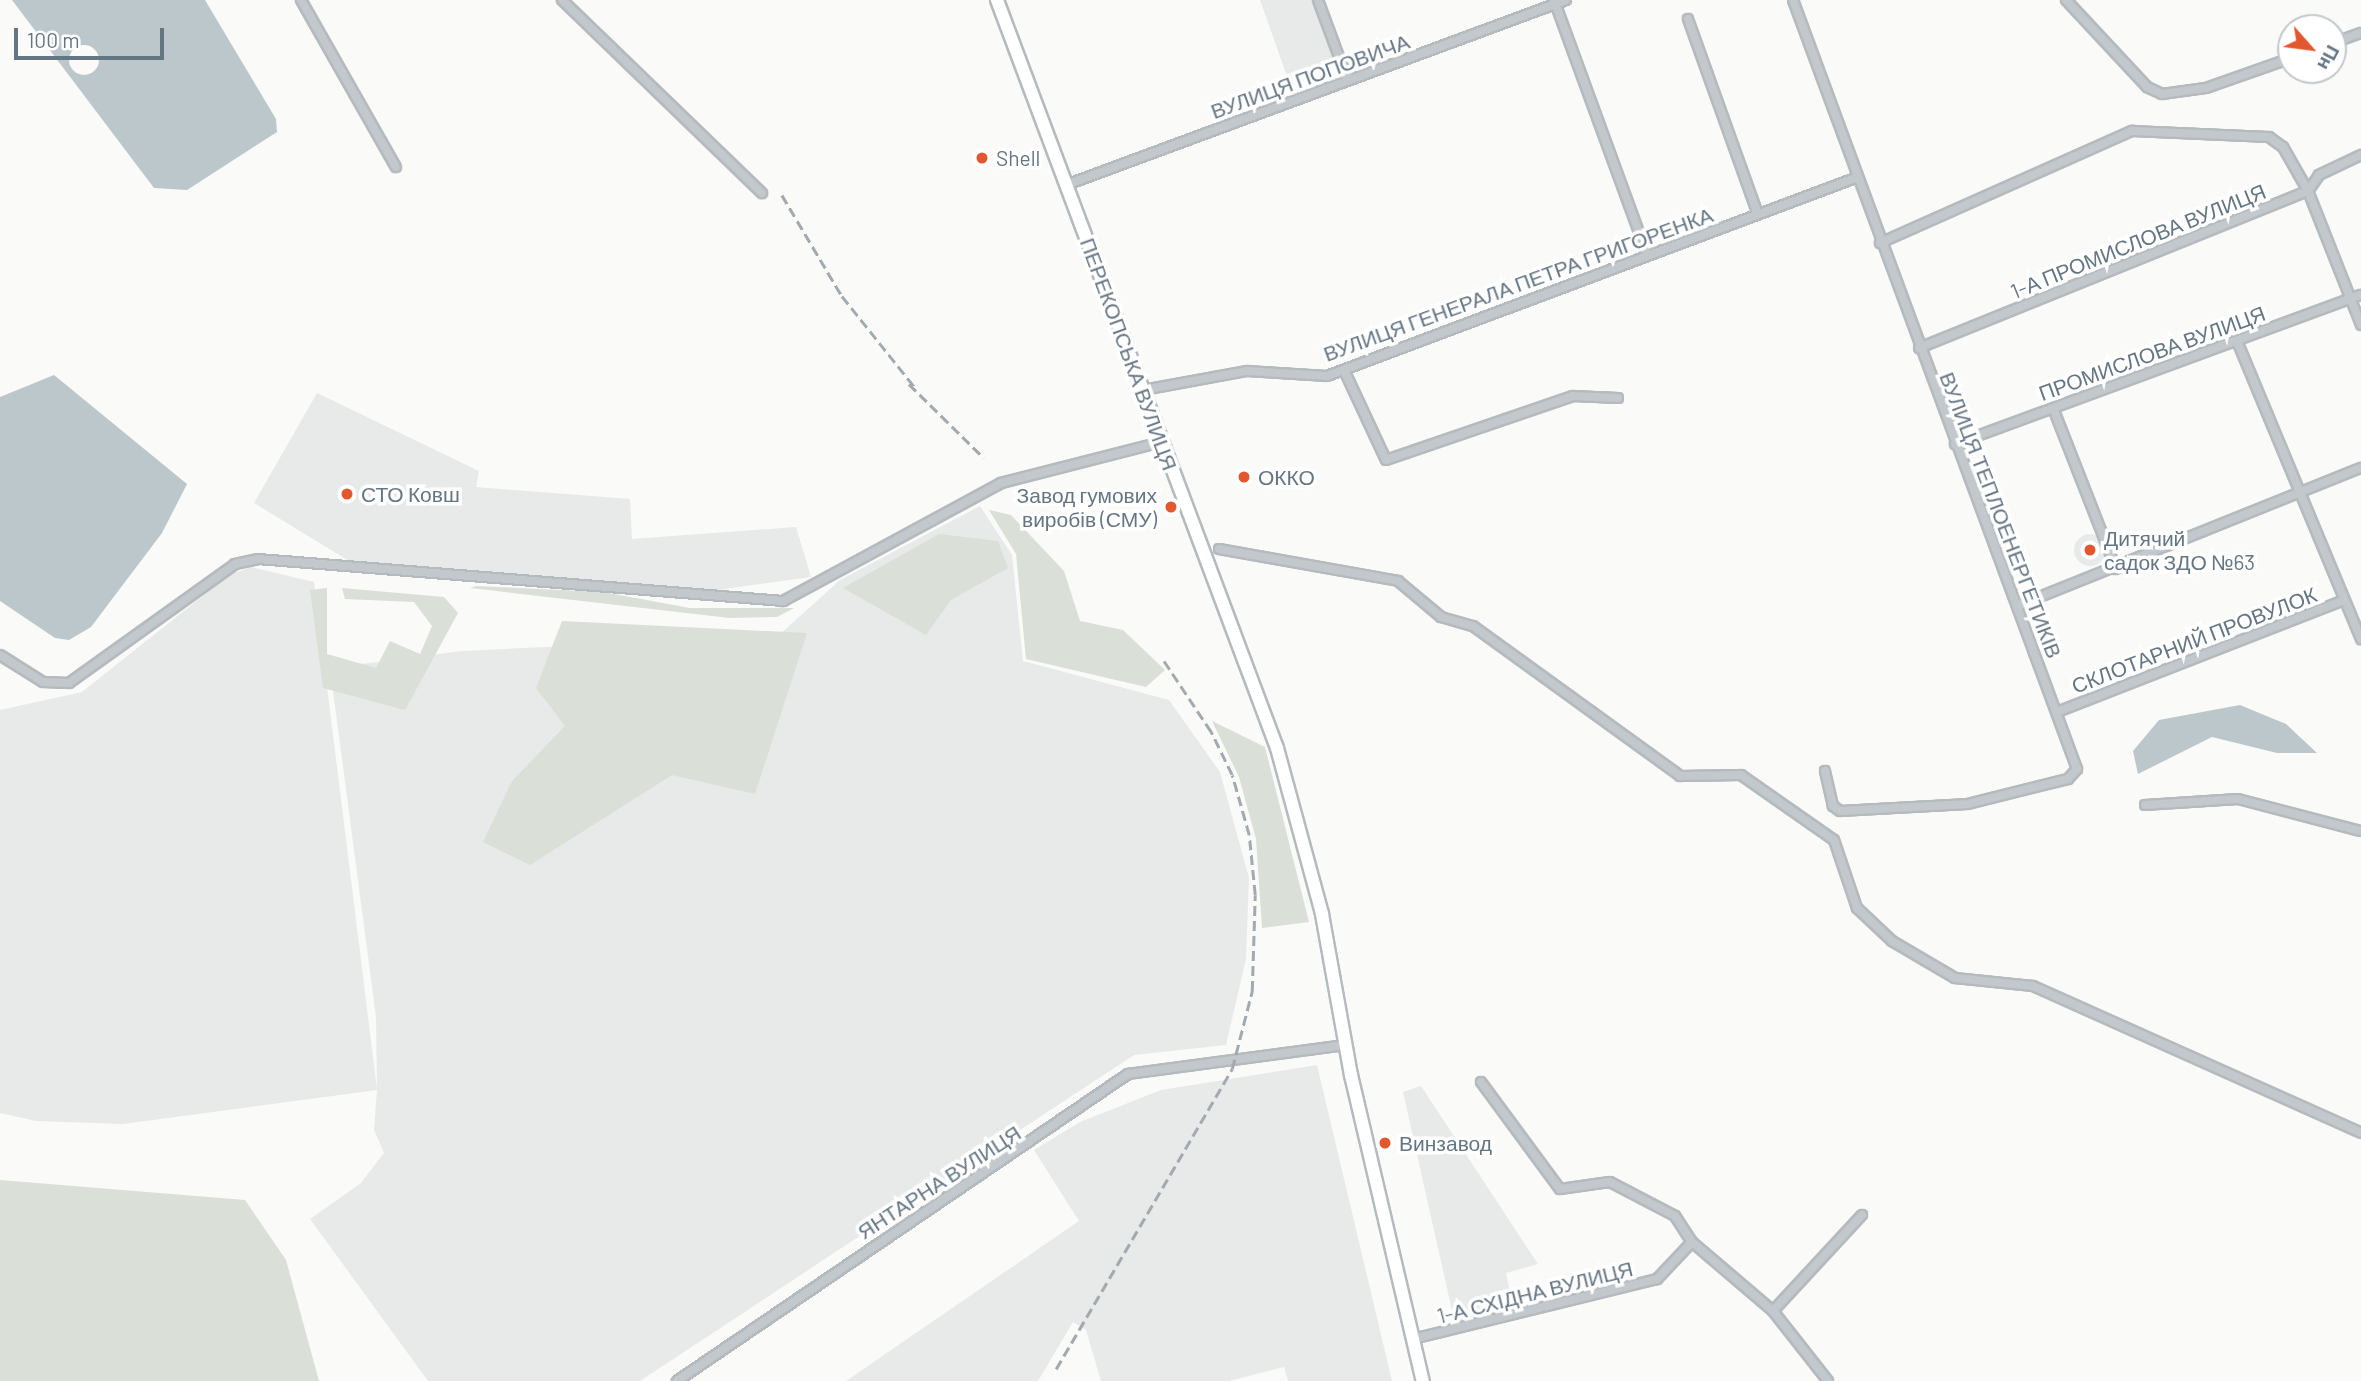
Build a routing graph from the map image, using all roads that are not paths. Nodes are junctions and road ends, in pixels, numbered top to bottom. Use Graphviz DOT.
graph roads {
  1 [pos="301,0"];
  2 [pos="562,0"];
  3 [pos="997,0"];
  4 [pos="1318,0"];
  5 [pos="1566,0"];
  6 [pos="1793,0"];
  7 [pos="2066,0"];
  8 [pos="1555,2"];
  9 [pos="1688,19"];
  10 [pos="2277,63"];
  11 [pos="1348,81"];
  12 [pos="2361,155"];
  13 [pos="397,167"];
  14 [pos="1858,177"];
  15 [pos="1066,185"];
  16 [pos="2308,191"];
  17 [pos="762,192"];
  18 [pos="1758,214"];
  19 [pos="1880,243"];
  20 [pos="1647,254"];
  21 [pos="2361,295"];
  22 [pos="2351,300"];
  23 [pos="2361,325"];
  24 [pos="2237,341"];
  25 [pos="1919,348"];
  26 [pos="1344,370"];
  27 [pos="1143,390"];
  28 [pos="1618,398"];
  29 [pos="2053,408"];
  30 [pos="1162,442"];
  31 [pos="1955,444"];
  32 [pos="2361,468"];
  33 [pos="2300,492"];
  34 [pos="1219,549"];
  35 [pos="2116,569"];
  36 [pos="2344,600"];
  37 [pos="2017,606"];
  38 [pos="2361,639"];
  39 [pos="0,655"];
  40 [pos="2057,712"];
  41 [pos="1825,771"];
  42 [pos="2145,805"];
  43 [pos="2361,831"];
  44 [pos="1345,1045"];
  45 [pos="1481,1082"];
  46 [pos="2361,1133"];
  47 [pos="1862,1215"];
  48 [pos="1692,1242"];
  49 [pos="1773,1311"];
  50 [pos="1413,1339"];
  51 [pos="677,1381"];
  52 [pos="1423,1381"];
  53 [pos="1828,1381"];
  1 -- 13 [label="street"];
  2 -- 17 [label="street"];
  3 -- 15 [label="main road, ПЕРЕКОПСЬКА ВУЛИЦЯ"];
  4 -- 11 [label="street"];
  5 -- 8 [label="street, ВУЛИЦЯ ПОПОВИЧА"];
  6 -- 14 [label="street, ВУЛИЦЯ ТЕПЛОЕНЕРГЕТИКІВ"];
  7 -- 10 [label="street"];
  8 -- 11 [label="street, ВУЛИЦЯ ПОПОВИЧА"];
  8 -- 20 [label="street"];
  9 -- 18 [label="street"];
  11 -- 15 [label="street, ВУЛИЦЯ ПОПОВИЧА"];
  12 -- 16 [label="street, 1-А ПРОМИСЛОВА ВУЛИЦЯ"];
  14 -- 18 [label="street, ВУЛИЦЯ ГЕНЕРАЛА ПЕТРА ГРИГОРЕНКА"];
  14 -- 19 [label="street, ВУЛИЦЯ ТЕПЛОЕНЕРГЕТИКІВ"];
  15 -- 27 [label="main road, ПЕРЕКОПСЬКА ВУЛИЦЯ"];
  16 -- 19 [label="street"];
  16 -- 22 [label="street"];
  16 -- 25 [label="street, 1-А ПРОМИСЛОВА ВУЛИЦЯ"];
  18 -- 20 [label="street, ВУЛИЦЯ ГЕНЕРАЛА ПЕТРА ГРИГОРЕНКА"];
  19 -- 25 [label="street, ВУЛИЦЯ ТЕПЛОЕНЕРГЕТИКІВ"];
  20 -- 26 [label="street, ВУЛИЦЯ ГЕНЕРАЛА ПЕТРА ГРИГОРЕНКА"];
  21 -- 22 [label="street, ПРОМИСЛОВА ВУЛИЦЯ"];
  22 -- 23 [label="street"];
  22 -- 24 [label="street, ПРОМИСЛОВА ВУЛИЦЯ"];
  24 -- 29 [label="street, ПРОМИСЛОВА ВУЛИЦЯ"];
  24 -- 33 [label="street"];
  25 -- 31 [label="street, ВУЛИЦЯ ТЕПЛОЕНЕРГЕТИКІВ"];
  26 -- 27 [label="street, ВУЛИЦЯ ГЕНЕРАЛА ПЕТРА ГРИГОРЕНКА"];
  26 -- 28 [label="street"];
  27 -- 30 [label="main road, ПЕРЕКОПСЬКА ВУЛИЦЯ"];
  29 -- 31 [label="street, ПРОМИСЛОВА ВУЛИЦЯ"];
  29 -- 35 [label="street"];
  30 -- 39 [label="street"];
  30 -- 44 [label="main road, ПЕРЕКОПСЬКА ВУЛИЦЯ"];
  31 -- 37 [label="street, ВУЛИЦЯ ТЕПЛОЕНЕРГЕТИКІВ"];
  32 -- 33 [label="street"];
  33 -- 35 [label="street"];
  33 -- 36 [label="street"];
  34 -- 46 [label="street"];
  35 -- 37 [label="street"];
  36 -- 38 [label="street"];
  36 -- 40 [label="street, СКЛОТАРНИЙ ПРОВУЛОК"];
  37 -- 40 [label="street, ВУЛИЦЯ ТЕПЛОЕНЕРГЕТИКІВ"];
  40 -- 41 [label="street, ВУЛИЦЯ ТЕПЛОЕНЕРГЕТИКІВ"];
  42 -- 43 [label="street"];
  44 -- 50 [label="main road, ПЕРЕКОПСЬКА ВУЛИЦЯ"];
  44 -- 51 [label="street, ЯНТАРНА ВУЛИЦЯ"];
  45 -- 48 [label="street"];
  47 -- 49 [label="street"];
  48 -- 49 [label="street"];
  48 -- 50 [label="street, 1-А СХІДНА ВУЛИЦЯ"];
  49 -- 53 [label="street"];
  50 -- 52 [label="main road, ПЕРЕКОПСЬКА ВУЛИЦЯ"];
}
